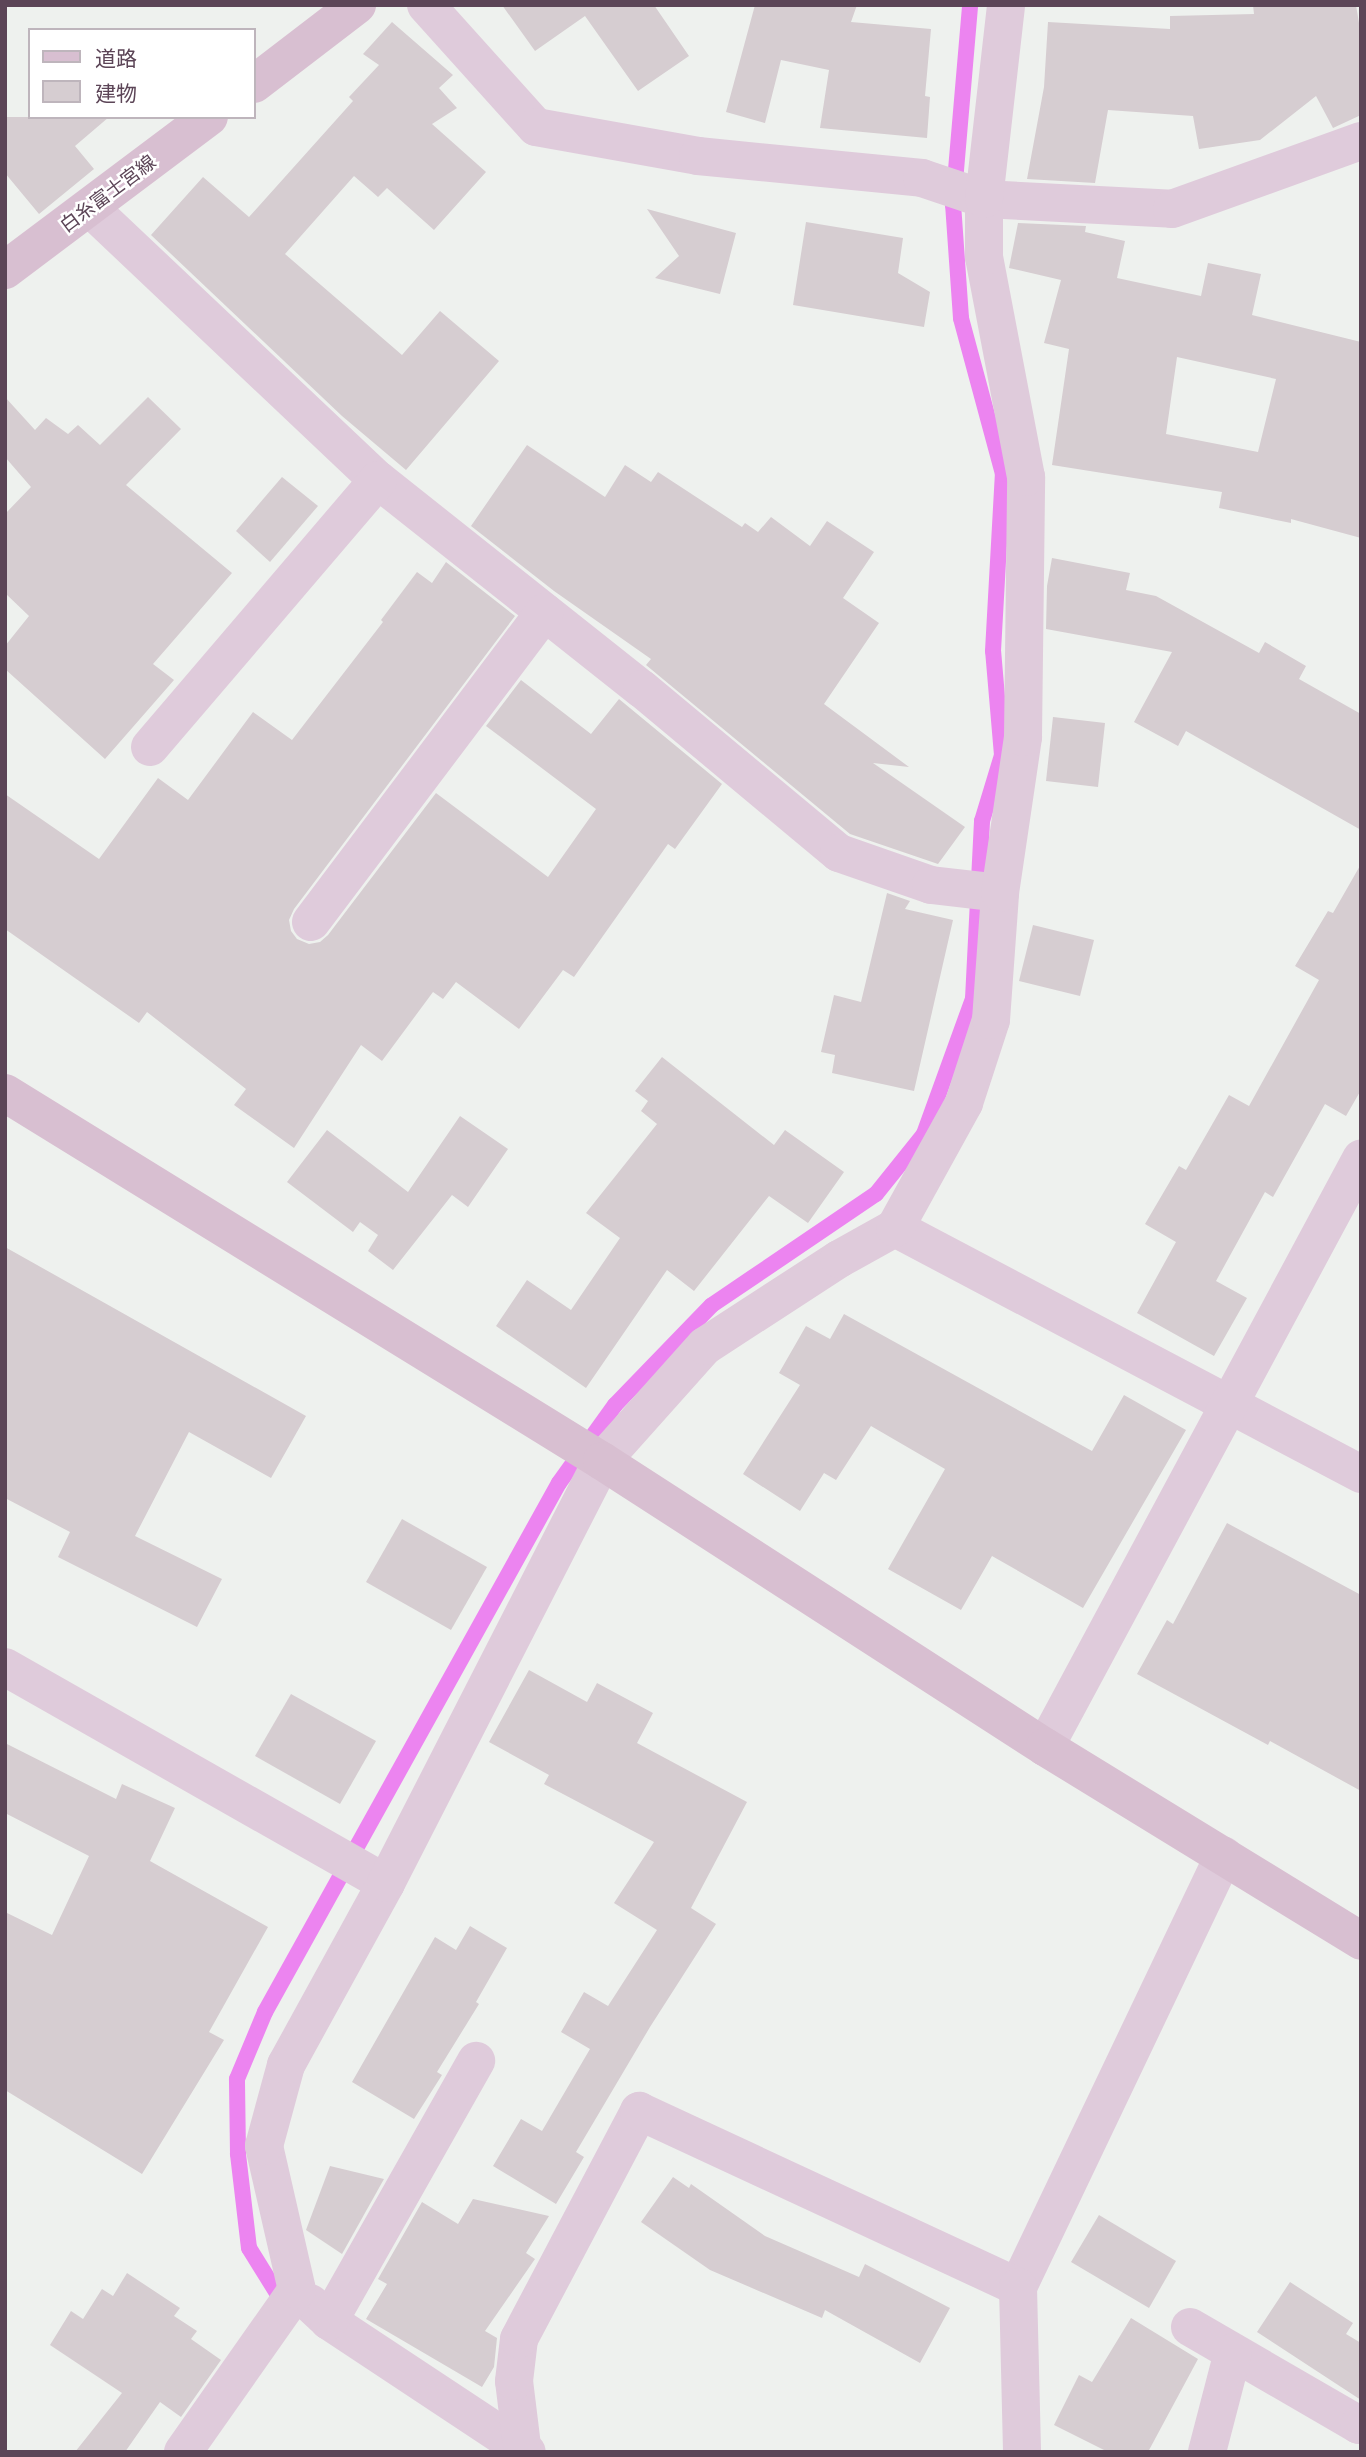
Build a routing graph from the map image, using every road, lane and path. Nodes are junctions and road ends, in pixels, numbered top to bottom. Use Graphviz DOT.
graph roads {
  1 [pos="426,5"];
  2 [pos="1006,5"];
  3 [pos="354,6"];
  4 [pos="256,81"];
  5 [pos="206,119"];
  6 [pos="1361,141"];
  7 [pos="984,199"];
  8 [pos="90,208"];
  9 [pos="5,270"];
  10 [pos="378,480"];
  11 [pos="545,612"];
  12 [pos="149,747"];
  13 [pos="1000,892"];
  14 [pos="311,922"];
  15 [pos="5,1093"];
  16 [pos="1361,1159"];
  17 [pos="895,1228"];
  18 [pos="1231,1404"];
  19 [pos="602,1461"];
  20 [pos="1361,1474"];
  21 [pos="5,1667"];
  22 [pos="1045,1747"];
  23 [pos="1224,1856"];
  24 [pos="386,1883"];
  25 [pos="1361,1941"];
  26 [pos="476,2060"];
  27 [pos="1018,2287"];
  28 [pos="297,2290"];
  29 [pos="329,2321"];
  30 [pos="1190,2328"];
  31 [pos="1233,2352"];
  32 [pos="1361,2423"];
  33 [pos="525,2449"];
  34 [pos="183,2452"];
  35 [pos="1022,2452"];
  36 [pos="1207,2452"];
  1 -- 7 [label="street"];
  2 -- 7 [label="street"];
  3 -- 4 [label="street"];
  5 -- 8 [label="street, 白糸富士宮線"];
  6 -- 7 [label="street"];
  7 -- 13 [label="street"];
  8 -- 9 [label="street, 白糸富士宮線"];
  8 -- 10 [label="street"];
  10 -- 11 [label="street"];
  10 -- 12 [label="street"];
  11 -- 13 [label="street"];
  11 -- 14 [label="street"];
  13 -- 17 [label="street"];
  15 -- 19 [label="street"];
  16 -- 18 [label="street"];
  17 -- 18 [label="street"];
  17 -- 19 [label="street"];
  18 -- 20 [label="street"];
  18 -- 22 [label="street"];
  19 -- 22 [label="street"];
  19 -- 24 [label="street"];
  21 -- 24 [label="street"];
  22 -- 23 [label="street"];
  23 -- 25 [label="street"];
  23 -- 27 [label="street"];
  24 -- 28 [label="street"];
  26 -- 29 [label="street"];
  27 -- 33 [label="street"];
  27 -- 35 [label="street"];
  28 -- 29 [label="street"];
  28 -- 34 [label="street"];
  29 -- 33 [label="street"];
  30 -- 31 [label="street"];
  31 -- 32 [label="street"];
  31 -- 36 [label="street"];
}
